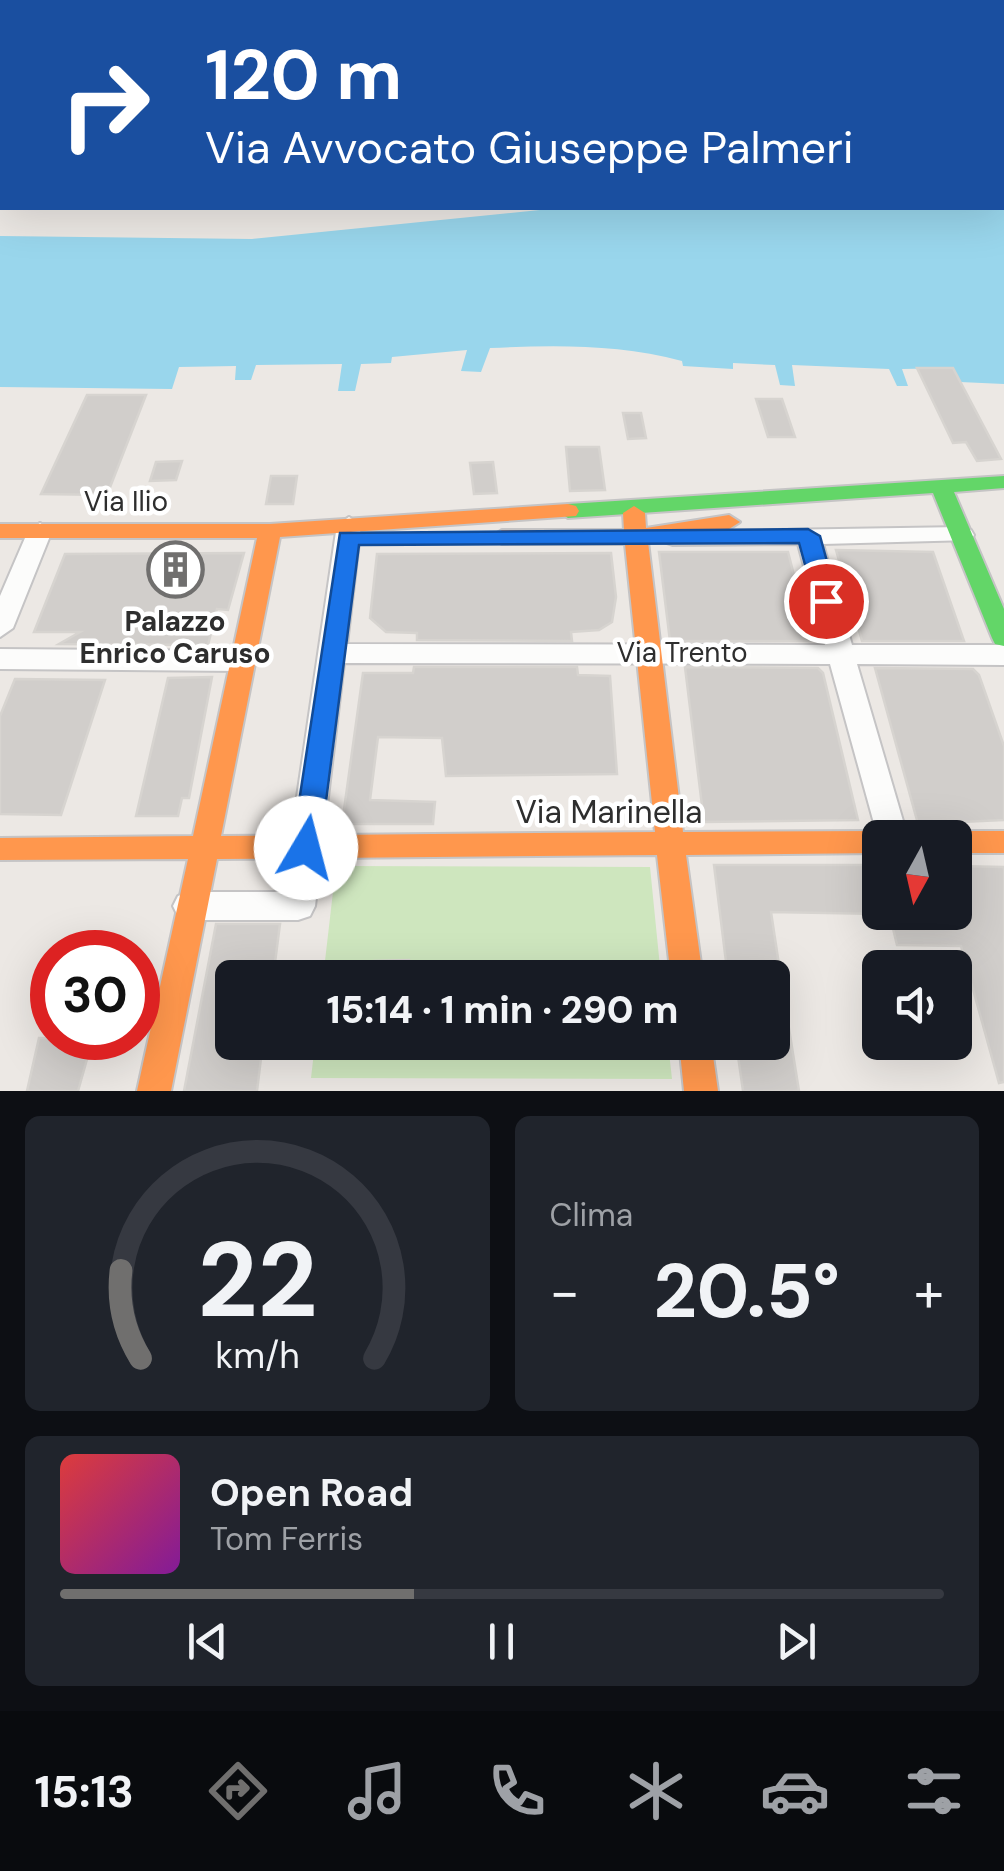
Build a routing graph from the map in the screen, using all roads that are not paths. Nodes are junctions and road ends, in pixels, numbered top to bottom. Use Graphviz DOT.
graph roads {
  1 [pos="1004,482"];
  2 [pos="942,488"];
  3 [pos="635,508"];
  4 [pos="0,531"];
  5 [pos="40,531"];
  6 [pos="261,531"];
  7 [pos="361,531"];
  8 [pos="962,535"];
  9 [pos="808,536"];
  10 [pos="633,537"];
  11 [pos="3,615"];
  12 [pos="1004,638"];
  13 [pos="840,651"];
  14 [pos="646,652"];
  15 [pos="347,653"];
  16 [pos="1004,655"];
  17 [pos="0,659"];
  18 [pos="242,661"];
  19 [pos="887,820"];
  20 [pos="862,842"];
  21 [pos="972,842"];
  22 [pos="1004,842"];
  23 [pos="671,844"];
  24 [pos="322,846"];
  25 [pos="202,849"];
  26 [pos="0,850"];
  27 [pos="190,906"];
  28 [pos="685,960"];
  29 [pos="697,1060"];
  30 [pos="154,1091"];
  31 [pos="701,1091"];
  1 -- 2 [label="main road"];
  2 -- 3 [label="main road"];
  2 -- 8 [label="main road"];
  2 -- 10 [label="main road"];
  3 -- 7 [label="main road"];
  3 -- 10 [label="main road"];
  4 -- 5 [label="main road, Via Ilio"];
  5 -- 6 [label="main road, Via Ilio"];
  5 -- 11 [label="street"];
  6 -- 7 [label="main road, Via Ilio"];
  6 -- 18 [label="main road"];
  7 -- 10 [label="main road"];
  7 -- 15 [label="street"];
  8 -- 9 [label="street"];
  8 -- 12 [label="main road"];
  9 -- 10 [label="street"];
  9 -- 13 [label="street"];
  10 -- 14 [label="main road"];
  13 -- 14 [label="street, Via Trento"];
  13 -- 16 [label="street, Via Trento"];
  13 -- 19 [label="street"];
  14 -- 15 [label="street, Via Trento"];
  14 -- 23 [label="main road"];
  15 -- 24 [label="street"];
  17 -- 18 [label="street"];
  18 -- 25 [label="main road"];
  20 -- 23 [label="main road, Via Marinella"];
  21 -- 22 [label="main road"];
  23 -- 24 [label="main road, Via Marinella"];
  23 -- 28 [label="main road"];
  24 -- 25 [label="main road, Via Marinella"];
  24 -- 27 [label="street"];
  25 -- 26 [label="main road, Via Marinella"];
  25 -- 27 [label="main road"];
  27 -- 30 [label="main road"];
  29 -- 31 [label="main road"];
}
